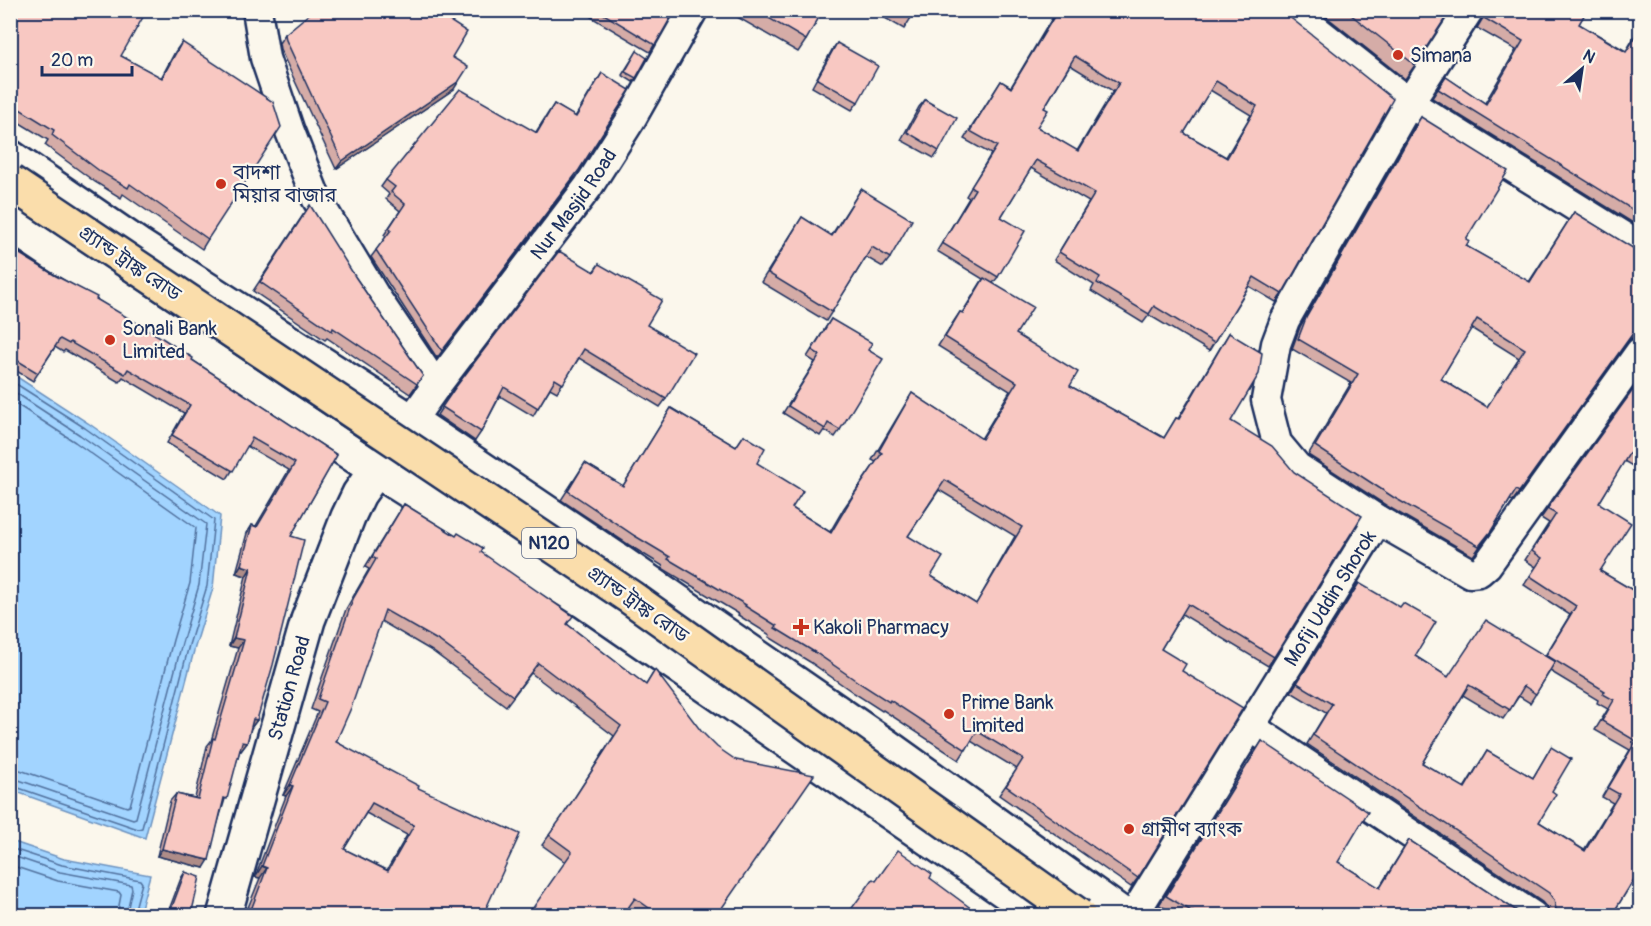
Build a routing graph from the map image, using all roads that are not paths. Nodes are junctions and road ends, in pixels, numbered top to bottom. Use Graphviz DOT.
graph roads {
  1 [pos="257,10"];
  2 [pos="693,10"];
  3 [pos="1291,10"];
  4 [pos="1469,10"];
  5 [pos="1410,103"];
  6 [pos="10,157"];
  7 [pos="10,182"];
  8 [pos="10,224"];
  9 [pos="1641,247"];
  10 [pos="1641,352"];
  11 [pos="436,387"];
  12 [pos="411,421"];
  13 [pos="376,470"];
  14 [pos="1378,520"];
  15 [pos="1251,727"];
  16 [pos="225,915"];
  17 [pos="1041,915"];
  18 [pos="1079,915"];
  19 [pos="1124,915"];
  20 [pos="1133,915"];
  21 [pos="1533,915"];
  1 -- 11 [label="street"];
  2 -- 11 [label="street, Nur Masjid Road"];
  3 -- 5 [label="street"];
  4 -- 5 [label="street"];
  5 -- 9 [label="street"];
  5 -- 14 [label="street"];
  6 -- 12 [label="street"];
  7 -- 18 [label="highway, গ্র্যান্ড ট্রাঙ্ক রোড / N120, bridge"];
  8 -- 13 [label="street"];
  10 -- 14 [label="street, Mofij Uddin Shorok"];
  11 -- 12 [label="street, Nur Masjid Road"];
  12 -- 13 [label="street, Nur Masjid Road"];
  12 -- 19 [label="street"];
  13 -- 16 [label="street, Station Road"];
  13 -- 17 [label="street"];
  14 -- 15 [label="street, Mofij Uddin Shorok"];
  15 -- 20 [label="street, Mofij Uddin Shorok"];
  15 -- 21 [label="street"];
}
